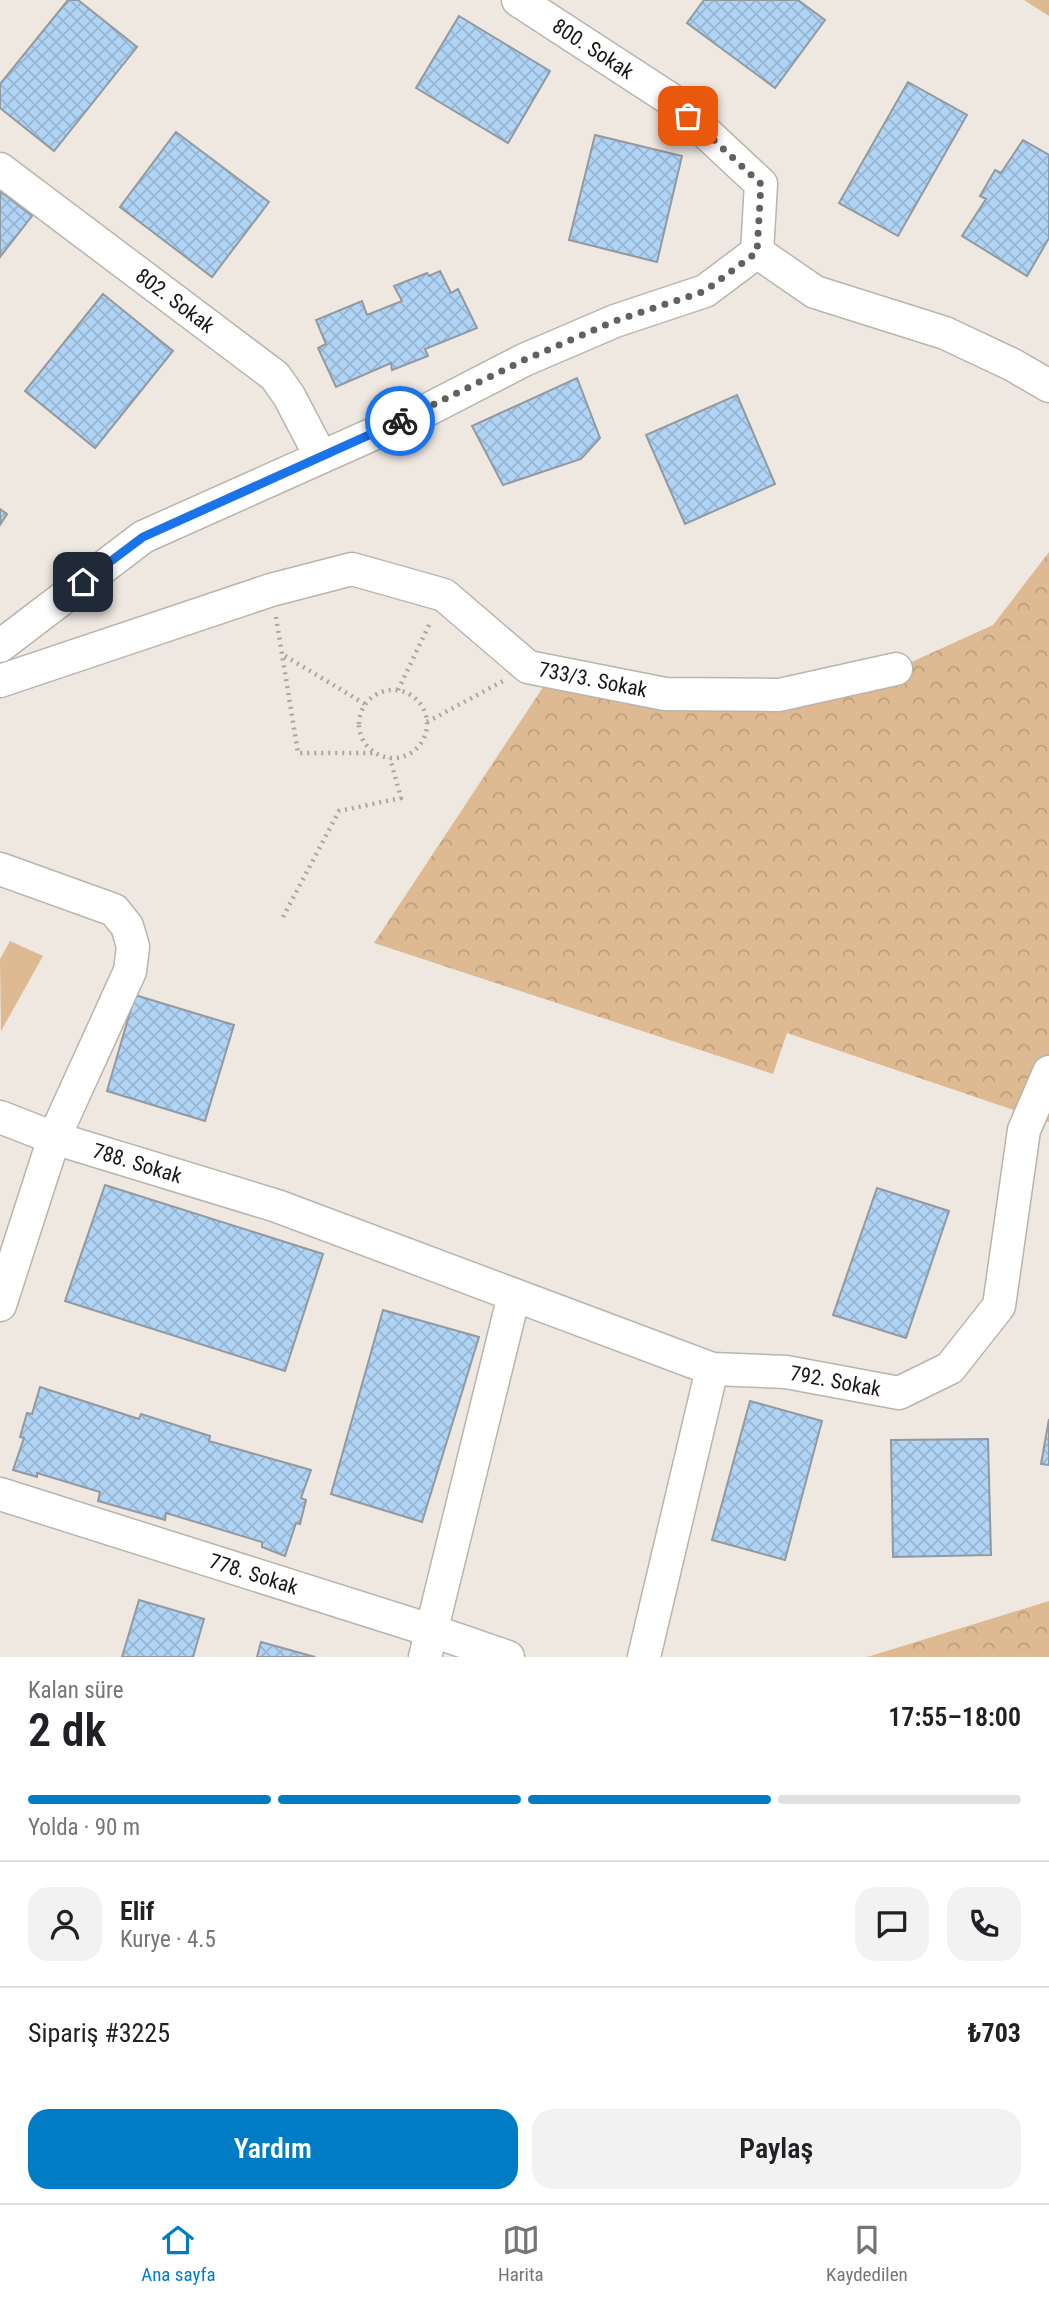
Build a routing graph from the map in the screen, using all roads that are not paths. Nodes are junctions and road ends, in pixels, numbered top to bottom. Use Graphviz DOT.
graph roads {
  1 [pos="518,0"];
  2 [pos="0,169"];
  3 [pos="757,252"];
  4 [pos="1049,386"];
  5 [pos="321,457"];
  6 [pos="0,646"];
  7 [pos="896,669"];
  8 [pos="0,681"];
  9 [pos="0,869"];
  10 [pos="1049,1072"];
  11 [pos="0,1117"];
  12 [pos="54,1138"];
  13 [pos="276,1206"];
  14 [pos="514,1295"];
  15 [pos="0,1305"];
  16 [pos="712,1369"];
  17 [pos="0,1494"];
  18 [pos="427,1644"];
  19 [pos="508,1657"];
  20 [pos="644,1657"];
  1 -- 3 [label="street, 800. Sokak"];
  2 -- 5 [label="street, 802. Sokak"];
  3 -- 4 [label="street"];
  3 -- 5 [label="street"];
  5 -- 6 [label="street"];
  7 -- 8 [label="street, 733/3. Sokak"];
  9 -- 12 [label="street"];
  10 -- 16 [label="street, 792. Sokak"];
  11 -- 12 [label="street, 788. Sokak"];
  12 -- 13 [label="street, 788. Sokak"];
  12 -- 15 [label="street"];
  13 -- 14 [label="street, 792. Sokak"];
  14 -- 16 [label="street, 792. Sokak"];
  14 -- 18 [label="street"];
  16 -- 20 [label="street"];
  17 -- 18 [label="street, 778. Sokak"];
  18 -- 19 [label="street, 778. Sokak"];
}
